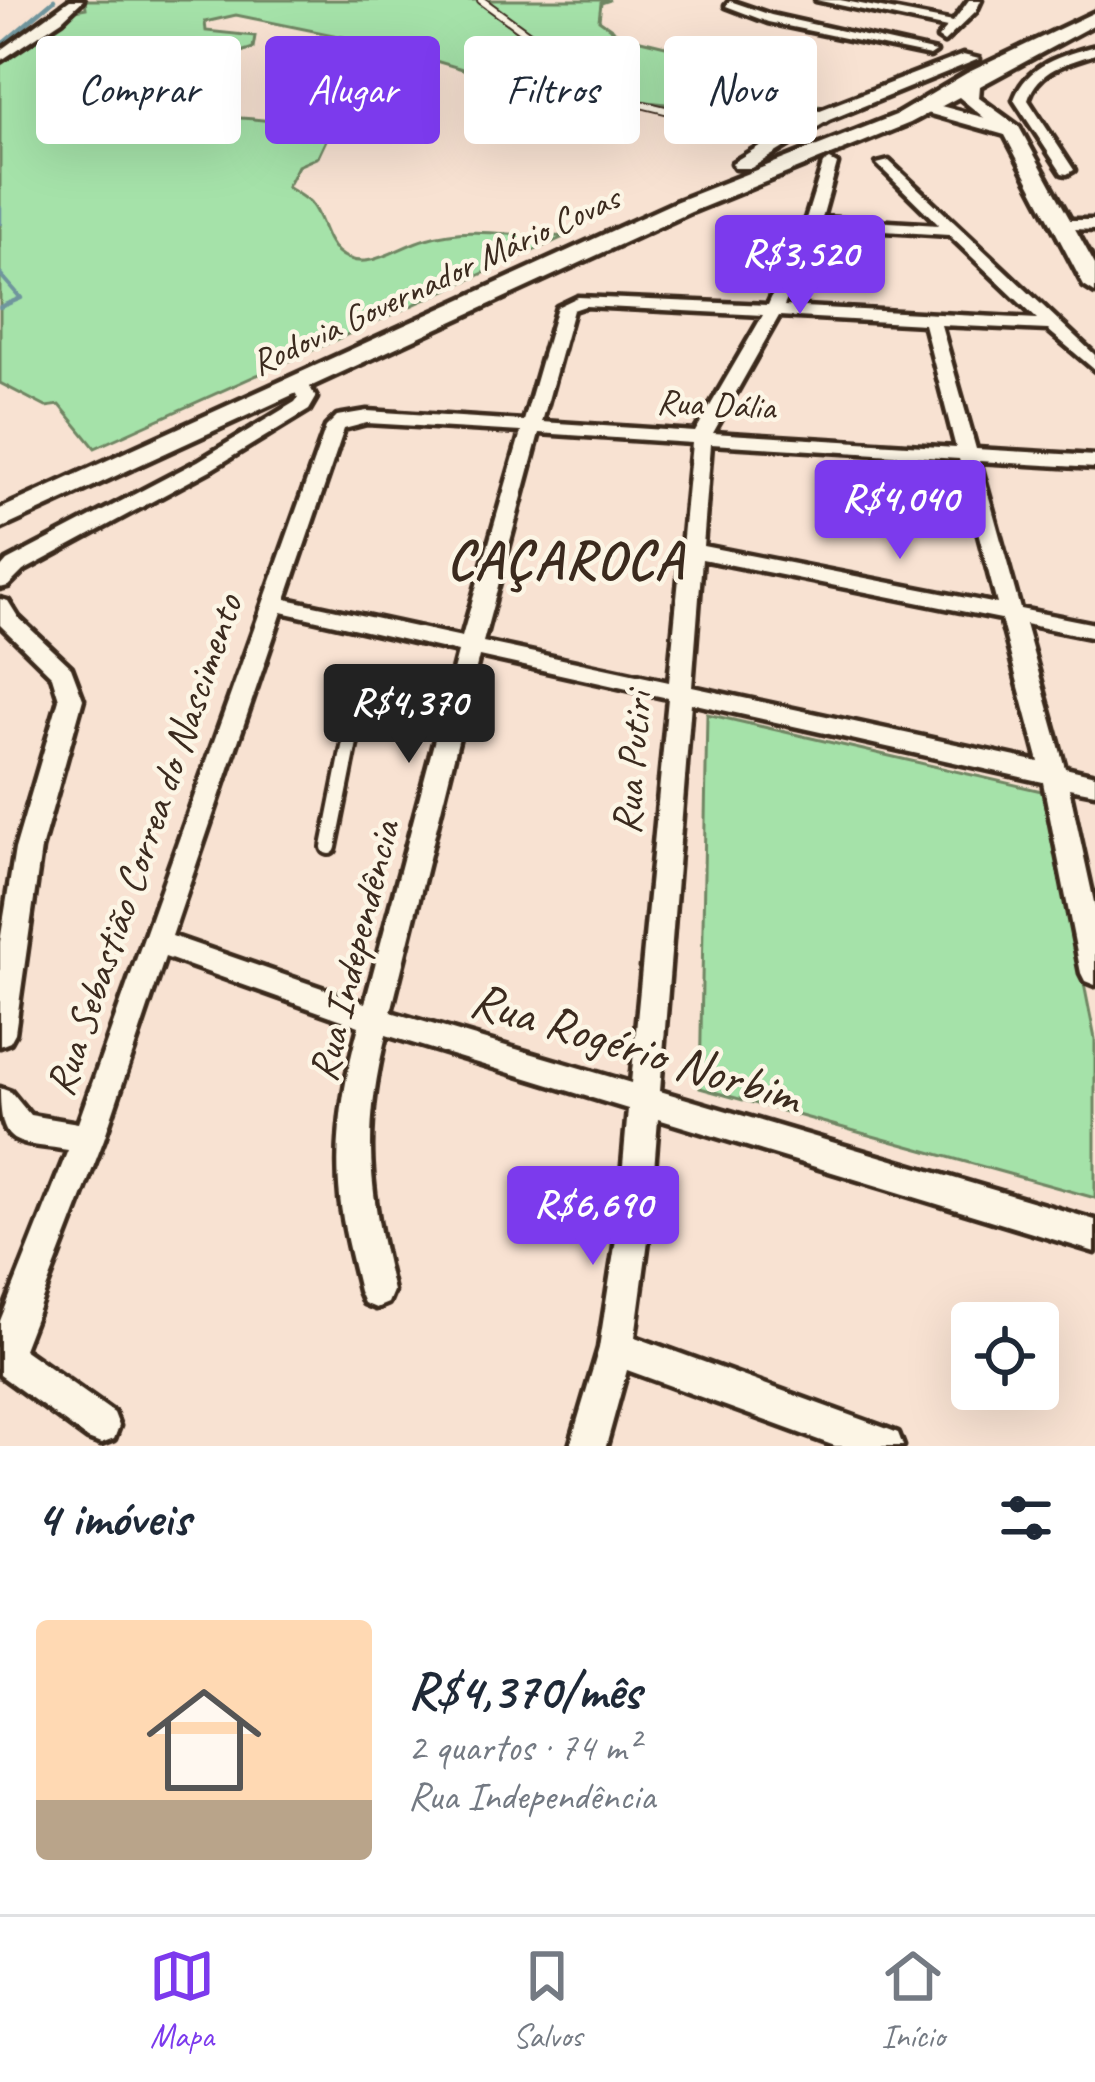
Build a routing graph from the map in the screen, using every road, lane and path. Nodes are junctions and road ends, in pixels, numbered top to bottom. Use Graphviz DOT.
graph roads {
  1 [pos="76,0"];
  2 [pos="481,0"];
  3 [pos="822,0"];
  4 [pos="975,0"];
  5 [pos="730,4"];
  6 [pos="1095,7"];
  7 [pos="1095,17"];
  8 [pos="956,26"];
  9 [pos="1095,50"];
  10 [pos="930,52"];
  11 [pos="0,57"];
  12 [pos="929,75"];
  13 [pos="974,77"];
  14 [pos="843,106"];
  15 [pos="926,106"];
  16 [pos="664,110"];
  17 [pos="817,119"];
  18 [pos="869,134"];
  19 [pos="817,136"];
  20 [pos="1015,137"];
  21 [pos="756,144"];
  22 [pos="774,144"];
  23 [pos="754,156"];
  24 [pos="830,164"];
  25 [pos="884,164"];
  26 [pos="1035,170"];
  27 [pos="813,222"];
  28 [pos="1060,224"];
  29 [pos="1095,225"];
  30 [pos="949,230"];
  31 [pos="1095,286"];
  32 [pos="774,310"];
  33 [pos="931,319"];
  34 [pos="1048,325"];
  35 [pos="1095,365"];
  36 [pos="299,382"];
  37 [pos="335,427"];
  38 [pos="532,427"];
  39 [pos="702,436"];
  40 [pos="966,453"];
  41 [pos="1095,462"];
  42 [pos="0,503"];
  43 [pos="0,520"];
  44 [pos="694,550"];
  45 [pos="0,581"];
  46 [pos="271,603"];
  47 [pos="0,606"];
  48 [pos="1012,613"];
  49 [pos="1095,631"];
  50 [pos="471,645"];
  51 [pos="676,693"];
  52 [pos="452,719"];
  53 [pos="1054,775"];
  54 [pos="1095,784"];
  55 [pos="329,847"];
  56 [pos="154,941"];
  57 [pos="1095,973"];
  58 [pos="377,1020"];
  59 [pos="0,1033"];
  60 [pos="643,1098"];
  61 [pos="0,1102"];
  62 [pos="88,1139"];
  63 [pos="1095,1236"];
  64 [pos="376,1291"];
  65 [pos="616,1348"];
  66 [pos="2,1356"];
  67 [pos="101,1426"];
  68 [pos="588,1446"];
  69 [pos="885,1446"];
  1 -- 11 [label="street"];
  2 -- 16 [label="lane"];
  3 -- 8 [label="street"];
  4 -- 8 [label="street"];
  5 -- 10 [label="street"];
  6 -- 12 [label="main road, Rodovia Governador Mário Covas"];
  7 -- 13 [label="main road, Rodovia Governador Mário Covas"];
  8 -- 10 [label="street"];
  9 -- 26 [label="street"];
  10 -- 12 [label="street"];
  12 -- 14 [label="main road, Rodovia Governador Mário Covas"];
  13 -- 15 [label="main road, Rodovia Governador Mário Covas"];
  13 -- 20 [label="main road"];
  14 -- 15 [label="main road"];
  14 -- 17 [label="main road, Rodovia Governador Mário Covas"];
  15 -- 18 [label="main road, Rodovia Governador Mário Covas"];
  15 -- 20 [label="street"];
  18 -- 19 [label="main road"];
  18 -- 20 [label="street"];
  18 -- 36 [label="main road, Rodovia Governador Mário Covas"];
  20 -- 26 [label="street"];
  21 -- 23 [label="lane"];
  22 -- 23 [label="main road, Rodovia Governador Mário Covas"];
  23 -- 42 [label="main road, Rodovia Governador Mário Covas"];
  24 -- 27 [label="street"];
  25 -- 30 [label="street"];
  26 -- 28 [label="street"];
  27 -- 30 [label="street"];
  27 -- 32 [label="street"];
  28 -- 29 [label="street"];
  28 -- 31 [label="street"];
  30 -- 34 [label="street"];
  32 -- 33 [label="street"];
  32 -- 38 [label="street, Rua Independência"];
  32 -- 39 [label="street"];
  33 -- 34 [label="street"];
  33 -- 40 [label="street"];
  34 -- 35 [label="street"];
  36 -- 43 [label="main road, Rodovia Governador Mário Covas"];
  36 -- 45 [label="street"];
  37 -- 38 [label="street, Rua Dália"];
  37 -- 46 [label="street, Rua Sebastião Correa do Nascimento"];
  38 -- 39 [label="street, Rua Dália"];
  38 -- 50 [label="street, Rua Independência"];
  39 -- 40 [label="street, Rua Dália"];
  39 -- 44 [label="street, Rua Putiri"];
  40 -- 41 [label="street, Rua Dália"];
  40 -- 48 [label="street"];
  44 -- 48 [label="street"];
  44 -- 51 [label="street, Rua Putiri"];
  46 -- 50 [label="street"];
  46 -- 56 [label="street, Rua Sebastião Correa do Nascimento"];
  47 -- 59 [label="street"];
  48 -- 49 [label="street"];
  48 -- 53 [label="street"];
  50 -- 51 [label="street"];
  50 -- 52 [label="street, Rua Independência"];
  51 -- 53 [label="street"];
  51 -- 60 [label="street, Rua Putiri"];
  52 -- 55 [label="lane"];
  52 -- 58 [label="street, Rua Independência"];
  53 -- 54 [label="street"];
  53 -- 57 [label="street"];
  56 -- 58 [label="street, Rua Rogério Norbim"];
  56 -- 62 [label="street, Rua Sebastião Correa do Nascimento"];
  58 -- 60 [label="street, Rua Rogério Norbim"];
  58 -- 64 [label="street, Rua Independência"];
  60 -- 63 [label="street, Rua Rogério Norbim"];
  60 -- 65 [label="street, Rua Putiri"];
  61 -- 62 [label="street"];
  62 -- 66 [label="street, Rua Sebastião Correa do Nascimento"];
  65 -- 68 [label="street, Rua Putiri"];
  65 -- 69 [label="street"];
  66 -- 67 [label="street"];
}
